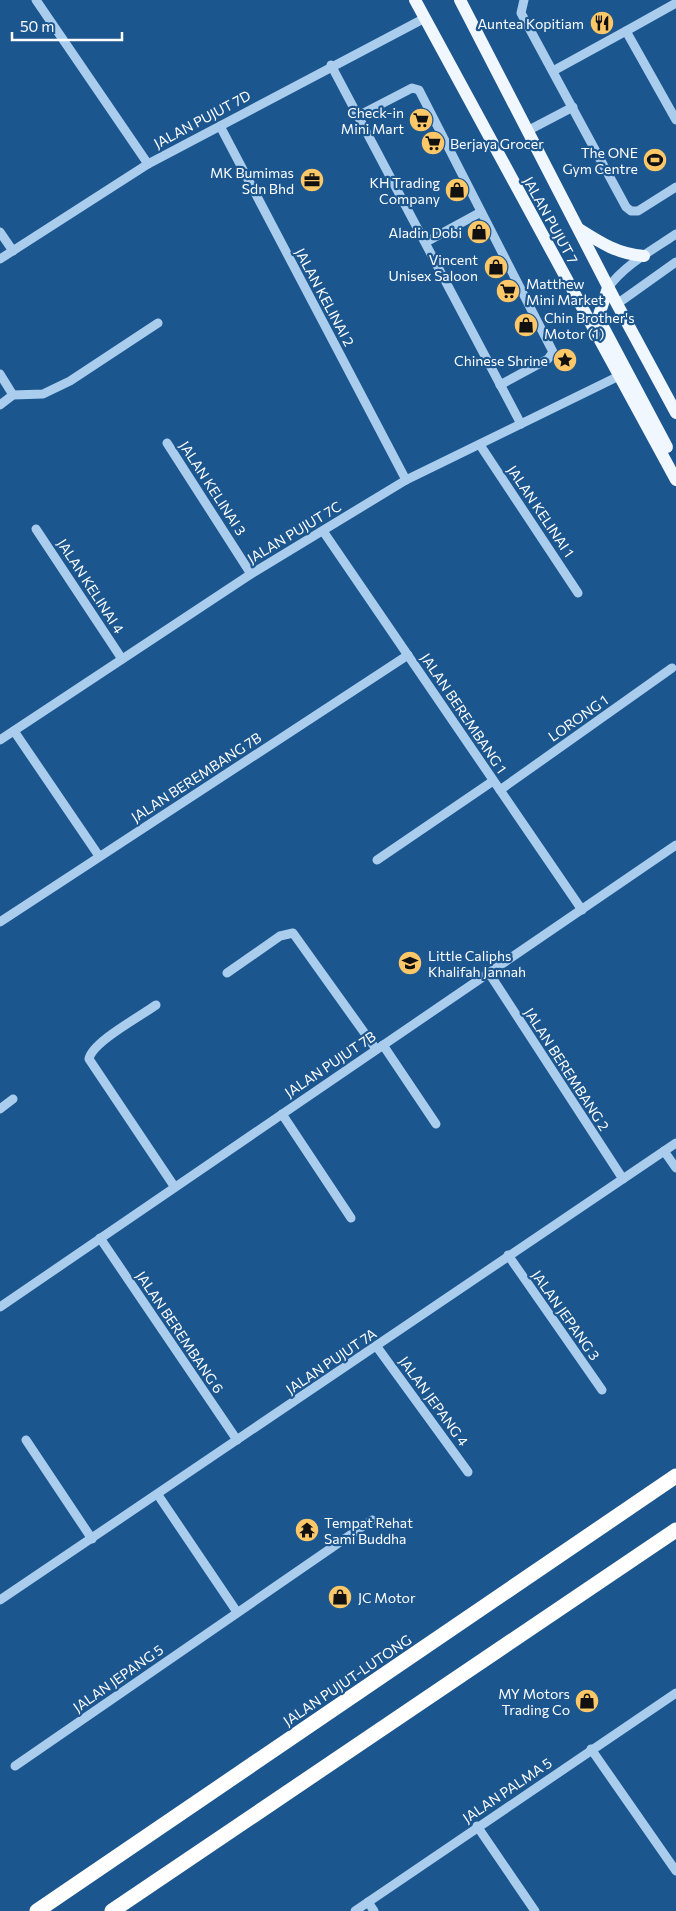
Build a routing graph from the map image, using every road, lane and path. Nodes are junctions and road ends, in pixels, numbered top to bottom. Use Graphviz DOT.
graph roads {
  1 [pos="36,0"];
  2 [pos="415,0"];
  3 [pos="460,0"];
  4 [pos="524,0"];
  5 [pos="676,4"];
  6 [pos="425,18"];
  7 [pos="626,31"];
  8 [pos="331,66"];
  9 [pos="553,71"];
  10 [pos="573,107"];
  11 [pos="358,116"];
  12 [pos="676,120"];
  13 [pos="220,126"];
  14 [pos="529,130"];
  15 [pos="148,164"];
  16 [pos="676,188"];
  17 [pos="481,212"];
  18 [pos="580,229"];
  19 [pos="0,232"];
  20 [pos="676,234"];
  21 [pos="426,242"];
  22 [pos="13,251"];
  23 [pos="644,256"];
  24 [pos="0,259"];
  25 [pos="676,262"];
  26 [pos="608,288"];
  27 [pos="617,304"];
  28 [pos="158,323"];
  29 [pos="0,374"];
  30 [pos="619,376"];
  31 [pos="500,385"];
  32 [pos="13,395"];
  33 [pos="0,405"];
  34 [pos="676,414"];
  35 [pos="521,424"];
  36 [pos="167,443"];
  37 [pos="480,445"];
  38 [pos="676,476"];
  39 [pos="406,480"];
  40 [pos="676,480"];
  41 [pos="36,529"];
  42 [pos="323,531"];
  43 [pos="251,574"];
  44 [pos="578,593"];
  45 [pos="408,655"];
  46 [pos="122,659"];
  47 [pos="672,668"];
  48 [pos="14,731"];
  49 [pos="0,740"];
  50 [pos="493,781"];
  51 [pos="500,790"];
  52 [pos="676,845"];
  53 [pos="99,856"];
  54 [pos="377,860"];
  55 [pos="582,910"];
  56 [pos="0,922"];
  57 [pos="227,973"];
  58 [pos="489,973"];
  59 [pos="156,1005"];
  60 [pos="380,1047"];
  61 [pos="13,1099"];
  62 [pos="0,1109"];
  63 [pos="282,1114"];
  64 [pos="436,1124"];
  65 [pos="676,1143"];
  66 [pos="664,1151"];
  67 [pos="676,1168"];
  68 [pos="623,1179"];
  69 [pos="174,1186"];
  70 [pos="351,1218"];
  71 [pos="100,1238"];
  72 [pos="508,1255"];
  73 [pos="0,1307"];
  74 [pos="377,1347"];
  75 [pos="602,1390"];
  76 [pos="26,1440"];
  77 [pos="237,1440"];
  78 [pos="468,1472"];
  79 [pos="676,1476"];
  80 [pos="158,1495"];
  81 [pos="372,1520"];
  82 [pos="676,1530"];
  83 [pos="92,1539"];
  84 [pos="0,1600"];
  85 [pos="237,1612"];
  86 [pos="676,1693"];
  87 [pos="591,1749"];
  88 [pos="15,1766"];
  89 [pos="477,1826"];
  90 [pos="676,1871"];
  91 [pos="368,1902"];
  92 [pos="36,1911"];
  93 [pos="112,1911"];
  94 [pos="355,1911"];
  95 [pos="374,1911"];
  96 [pos="536,1911"];
  1 -- 15 [label="street"];
  2 -- 6 [label="main road, JALAN PUJUT 7"];
  3 -- 14 [label="main road, JALAN PUJUT 7"];
  4 -- 9 [label="street"];
  5 -- 7 [label="street"];
  6 -- 8 [label="street, JALAN PUJUT 7D"];
  6 -- 30 [label="main road, JALAN PUJUT 7"];
  7 -- 9 [label="street"];
  7 -- 12 [label="street"];
  8 -- 11 [label="street"];
  8 -- 13 [label="street, JALAN PUJUT 7D"];
  9 -- 10 [label="street"];
  10 -- 14 [label="street"];
  10 -- 16 [label="street"];
  11 -- 17 [label="street"];
  11 -- 21 [label="street"];
  13 -- 15 [label="street, JALAN PUJUT 7D"];
  13 -- 39 [label="street, JALAN KELINAI 2"];
  14 -- 18 [label="main road, JALAN PUJUT 7"];
  15 -- 22 [label="street, JALAN PUJUT 7D"];
  17 -- 21 [label="street"];
  17 -- 31 [label="street"];
  18 -- 23 [label="main road"];
  18 -- 26 [label="main road, JALAN PUJUT 7"];
  19 -- 22 [label="street"];
  20 -- 23 [label="street"];
  21 -- 31 [label="street"];
  22 -- 24 [label="street, JALAN PUJUT 7D"];
  23 -- 26 [label="street"];
  25 -- 27 [label="street"];
  26 -- 27 [label="main road, JALAN PUJUT 7"];
  26 -- 38 [label="main road"];
  27 -- 34 [label="main road, JALAN PUJUT 7"];
  28 -- 32 [label="street"];
  29 -- 32 [label="street"];
  30 -- 35 [label="street, JALAN PUJUT 7C"];
  30 -- 40 [label="main road, JALAN PUJUT 7"];
  31 -- 35 [label="street"];
  32 -- 33 [label="street"];
  35 -- 37 [label="street, JALAN PUJUT 7C"];
  36 -- 43 [label="street, JALAN KELINAI 3"];
  37 -- 39 [label="street, JALAN PUJUT 7C"];
  37 -- 44 [label="street, JALAN KELINAI 1"];
  39 -- 42 [label="street, JALAN PUJUT 7C"];
  41 -- 46 [label="street, JALAN KELINAI 4"];
  42 -- 43 [label="street, JALAN PUJUT 7C"];
  42 -- 45 [label="street, JALAN BEREMBANG 1"];
  43 -- 46 [label="street, JALAN PUJUT 7C"];
  45 -- 50 [label="street, JALAN BEREMBANG 1"];
  45 -- 53 [label="street, JALAN BEREMBANG 7B"];
  46 -- 48 [label="street, JALAN PUJUT 7C"];
  47 -- 51 [label="street, LORONG 1"];
  48 -- 49 [label="street, JALAN PUJUT 7C"];
  48 -- 53 [label="street"];
  50 -- 51 [label="street, JALAN BEREMBANG 1"];
  50 -- 54 [label="street"];
  51 -- 55 [label="street, JALAN BEREMBANG 1"];
  52 -- 55 [label="street, JALAN PUJUT 7B"];
  53 -- 56 [label="street, JALAN BEREMBANG 7B"];
  55 -- 58 [label="street, JALAN PUJUT 7B"];
  57 -- 60 [label="street"];
  58 -- 60 [label="street, JALAN PUJUT 7B"];
  58 -- 68 [label="street, JALAN BEREMBANG 2"];
  59 -- 69 [label="street"];
  60 -- 63 [label="street, JALAN PUJUT 7B"];
  60 -- 64 [label="street"];
  61 -- 62 [label="street"];
  63 -- 69 [label="street, JALAN PUJUT 7B"];
  63 -- 70 [label="street"];
  65 -- 66 [label="street, JALAN PUJUT 7A"];
  66 -- 67 [label="street"];
  66 -- 68 [label="street, JALAN PUJUT 7A"];
  68 -- 72 [label="street, JALAN PUJUT 7A"];
  69 -- 71 [label="street, JALAN PUJUT 7B"];
  71 -- 73 [label="street, JALAN PUJUT 7B"];
  71 -- 77 [label="street, JALAN BEREMBANG 6"];
  72 -- 74 [label="street, JALAN PUJUT 7A"];
  72 -- 75 [label="street, JALAN JEPANG 3"];
  74 -- 77 [label="street, JALAN PUJUT 7A"];
  74 -- 78 [label="street, JALAN JEPANG 4"];
  76 -- 83 [label="street"];
  77 -- 80 [label="street, JALAN PUJUT 7A"];
  79 -- 92 [label="highway, JALAN PUJUT-LUTONG"];
  80 -- 83 [label="street, JALAN PUJUT 7A"];
  80 -- 85 [label="street"];
  81 -- 85 [label="street, JALAN JEPANG 5"];
  82 -- 93 [label="highway"];
  83 -- 84 [label="street, JALAN PUJUT 7A"];
  85 -- 88 [label="street, JALAN JEPANG 5"];
  86 -- 87 [label="street, JALAN PALMA 5"];
  87 -- 89 [label="street, JALAN PALMA 5"];
  87 -- 90 [label="street"];
  89 -- 91 [label="street, JALAN PALMA 5"];
  89 -- 96 [label="street"];
  91 -- 94 [label="street, JALAN PALMA 5"];
  91 -- 95 [label="street"];
}
